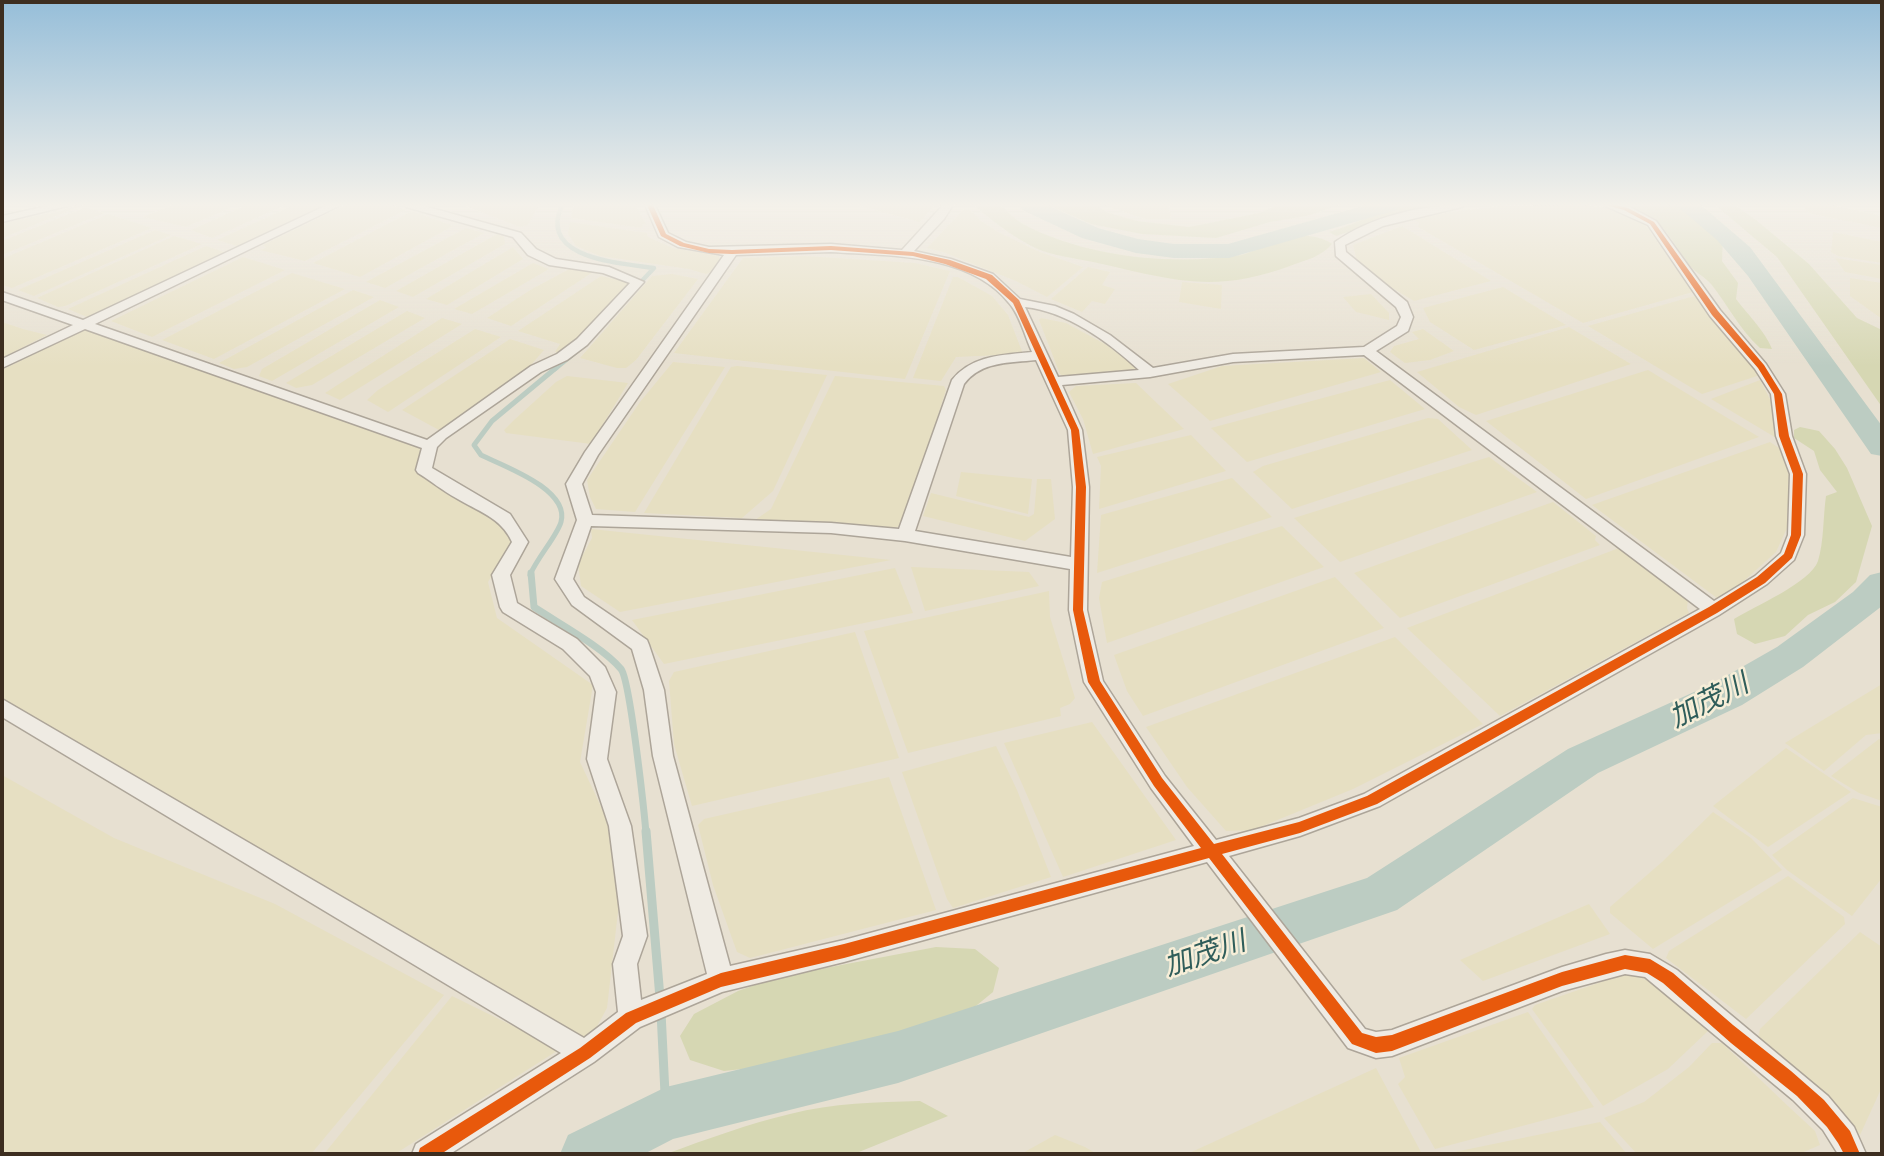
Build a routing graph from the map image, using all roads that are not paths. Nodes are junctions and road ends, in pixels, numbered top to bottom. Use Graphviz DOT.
graph roads {
  1 [pos="222,259"];
  2 [pos="547,259"];
  3 [pos="727,259"];
  4 [pos="933,259"];
  5 [pos="1347,259"];
  6 [pos="1677,259"];
  7 [pos="2,296"];
  8 [pos="1016,302"];
  9 [pos="81,326"];
  10 [pos="1367,351"];
  11 [pos="1040,355"];
  12 [pos="2,364"];
  13 [pos="1150,373"];
  14 [pos="1053,382"];
  15 [pos="430,446"];
  16 [pos="585,520"];
  17 [pos="905,535"];
  18 [pos="1079,564"];
  19 [pos="1713,610"];
  20 [pos="2,706"];
  21 [pos="1213,852"];
  22 [pos="721,980"];
  23 [pos="640,1014"];
  24 [pos="584,1053"];
  25 [pos="426,1154"];
  26 [pos="1852,1154"];
  1 -- 9 [label="street"];
  2 -- 15 [label="street"];
  3 -- 16 [label="street"];
  4 -- 8 [label="street"];
  5 -- 10 [label="street"];
  6 -- 19 [label="street"];
  7 -- 9 [label="street"];
  8 -- 11 [label="street"];
  8 -- 13 [label="street"];
  9 -- 12 [label="street"];
  9 -- 15 [label="street"];
  10 -- 13 [label="street"];
  10 -- 19 [label="street"];
  11 -- 14 [label="street"];
  11 -- 17 [label="street"];
  13 -- 14 [label="street"];
  14 -- 18 [label="street"];
  15 -- 23 [label="street"];
  16 -- 17 [label="street"];
  16 -- 22 [label="street"];
  17 -- 18 [label="street"];
  18 -- 21 [label="street"];
  19 -- 21 [label="street"];
  20 -- 24 [label="street"];
  21 -- 22 [label="street"];
  21 -- 26 [label="street"];
  22 -- 23 [label="street"];
  23 -- 24 [label="street"];
  24 -- 25 [label="street"];
}
